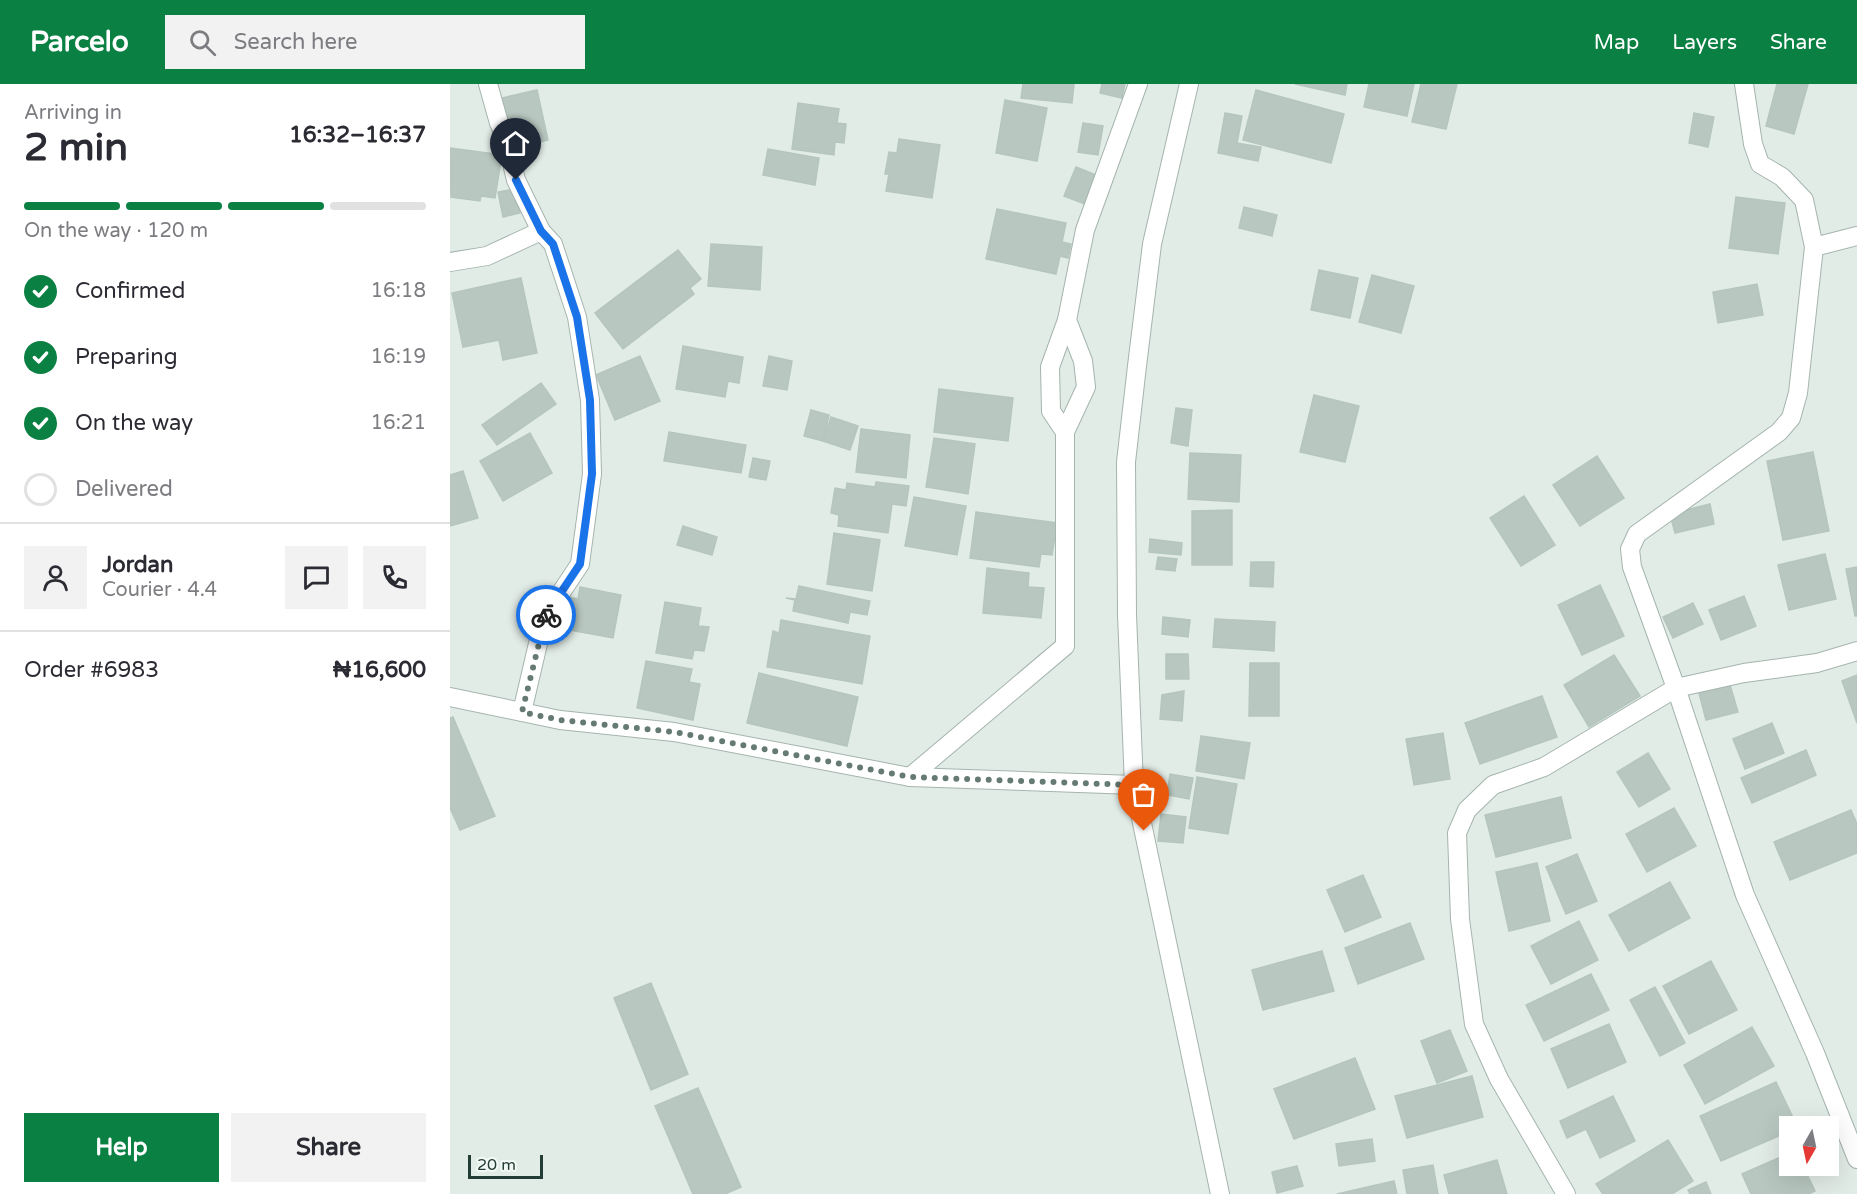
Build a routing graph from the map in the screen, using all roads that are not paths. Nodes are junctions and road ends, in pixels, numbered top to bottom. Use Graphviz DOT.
graph roads {
  1 [pos="488,84"];
  2 [pos="1138,84"];
  3 [pos="1189,84"];
  4 [pos="1744,84"];
  5 [pos="541,231"];
  6 [pos="1857,236"];
  7 [pos="1814,248"];
  8 [pos="450,262"];
  9 [pos="1067,320"];
  10 [pos="1065,432"];
  11 [pos="1857,651"];
  12 [pos="1676,688"];
  13 [pos="451,696"];
  14 [pos="522,712"];
  15 [pos="910,777"];
  16 [pos="1134,785"];
  17 [pos="1857,1159"];
  18 [pos="1220,1194"];
  19 [pos="1566,1194"];
  1 -- 5 [label="street"];
  2 -- 9 [label="street"];
  3 -- 16 [label="street"];
  4 -- 7 [label="street"];
  5 -- 8 [label="street"];
  5 -- 14 [label="street"];
  6 -- 7 [label="street"];
  7 -- 12 [label="street"];
  9 -- 10 [label="street"];
  9 -- 10 [label="street"];
  10 -- 15 [label="street"];
  11 -- 12 [label="street"];
  12 -- 17 [label="street"];
  12 -- 19 [label="street"];
  13 -- 14 [label="street"];
  14 -- 15 [label="street"];
  15 -- 16 [label="street"];
  16 -- 18 [label="street"];
}
